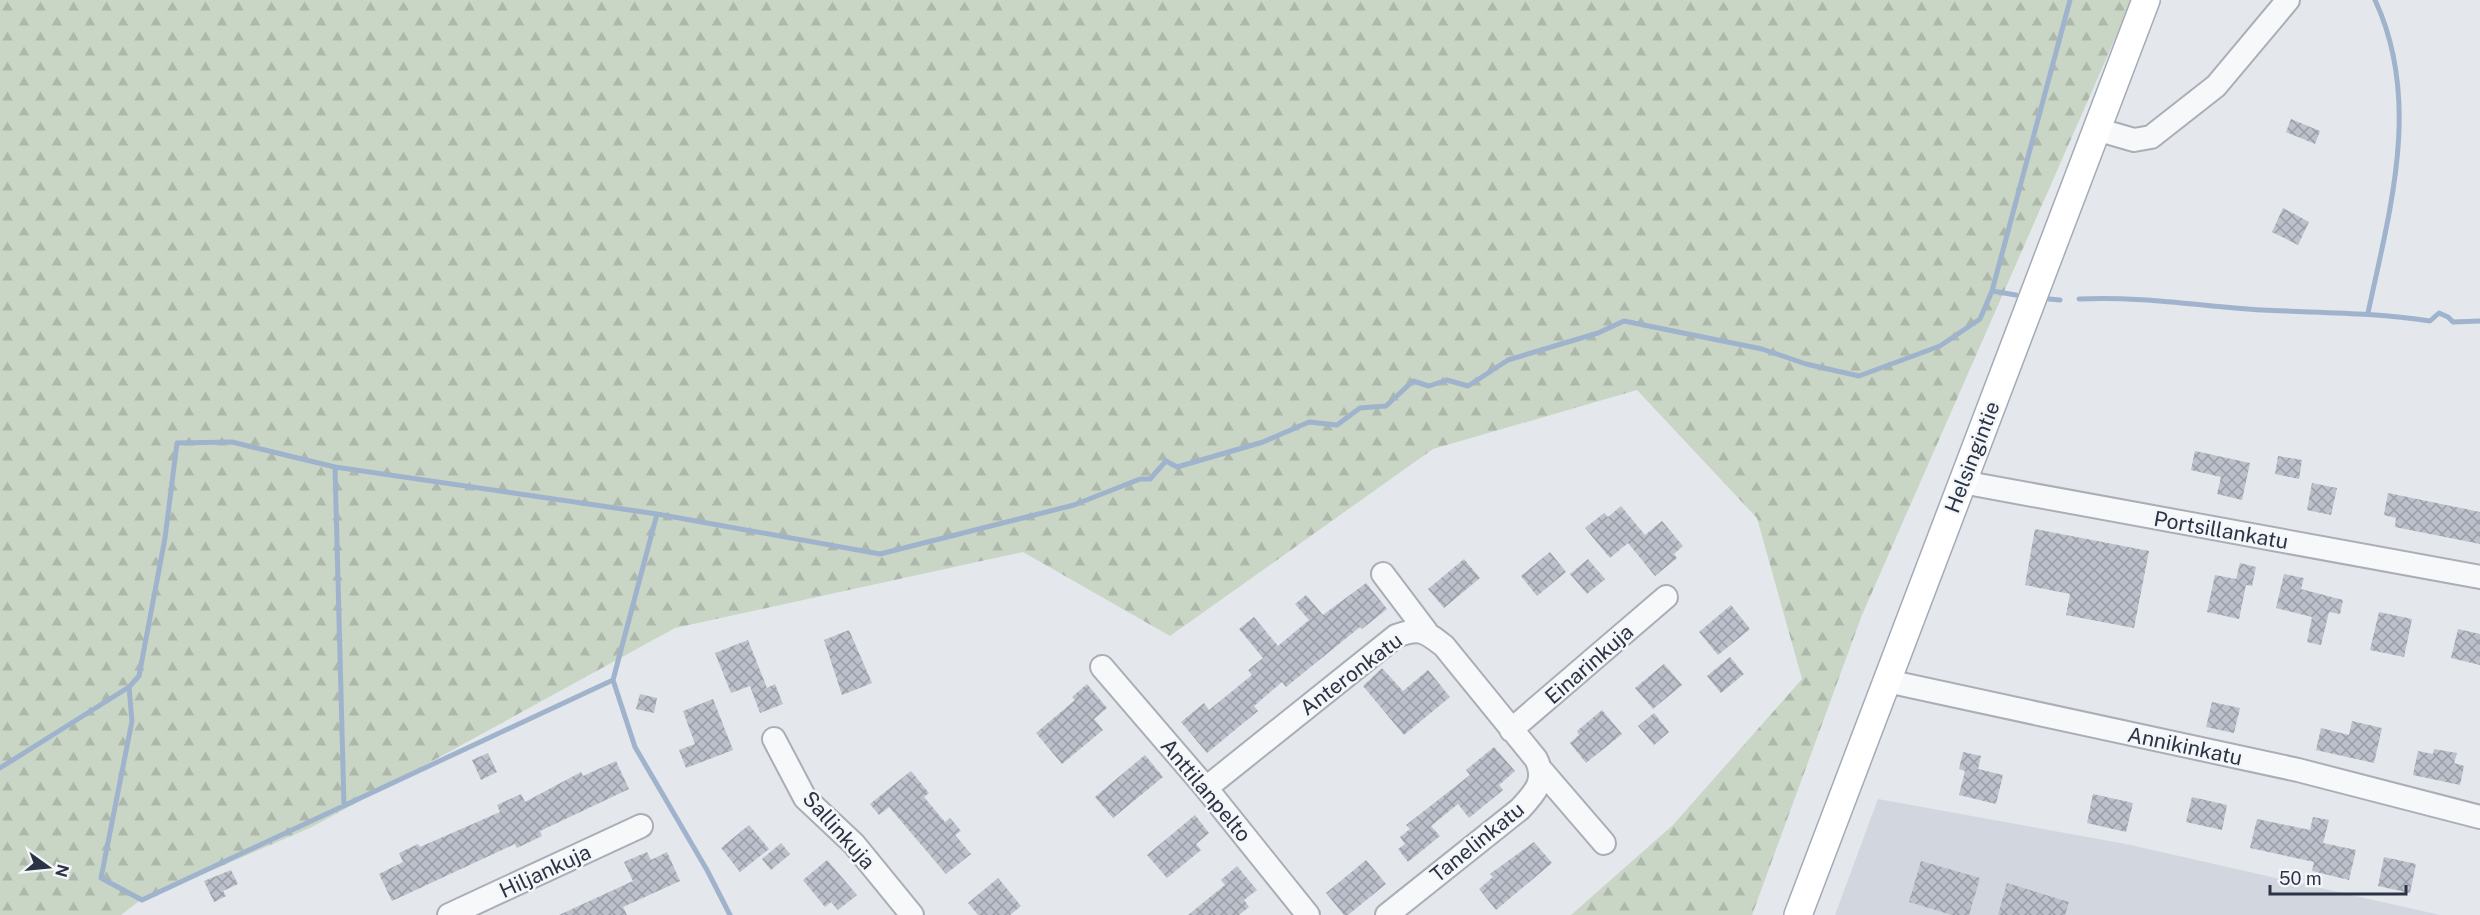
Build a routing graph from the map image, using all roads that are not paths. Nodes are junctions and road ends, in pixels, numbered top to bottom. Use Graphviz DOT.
graph roads {
  1 [pos="2146,0"];
  2 [pos="2288,0"];
  3 [pos="2096,129"];
  4 [pos="1962,482"];
  5 [pos="1383,574"];
  6 [pos="2480,577"];
  7 [pos="1666,597"];
  8 [pos="1426,631"];
  9 [pos="1102,667"];
  10 [pos="1887,681"];
  11 [pos="1511,730"];
  12 [pos="774,739"];
  13 [pos="1542,771"];
  14 [pos="1206,788"];
  15 [pos="2480,817"];
  16 [pos="640,826"];
  17 [pos="1604,843"];
  18 [pos="449,915"];
  19 [pos="912,915"];
  20 [pos="1308,915"];
  21 [pos="1387,915"];
  22 [pos="1798,915"];
  1 -- 3 [label="main road, Helsingintie"];
  2 -- 3 [label="street"];
  3 -- 4 [label="main road, Helsingintie"];
  4 -- 6 [label="street, Portsillankatu"];
  4 -- 10 [label="main road, Helsingintie"];
  5 -- 8 [label="street"];
  7 -- 11 [label="street, Einarinkuja"];
  8 -- 11 [label="street, Anteronkatu"];
  8 -- 14 [label="street, Anteronkatu"];
  9 -- 14 [label="street, Anttilanpelto"];
  10 -- 15 [label="street, Annikinkatu"];
  10 -- 22 [label="main road, Helsingintie"];
  11 -- 13 [label="street"];
  12 -- 19 [label="street, Sallinkuja"];
  13 -- 17 [label="street"];
  13 -- 21 [label="street, Tanelinkatu"];
  14 -- 20 [label="street, Anttilanpelto"];
  16 -- 18 [label="street, Hiljankuja"];
}
